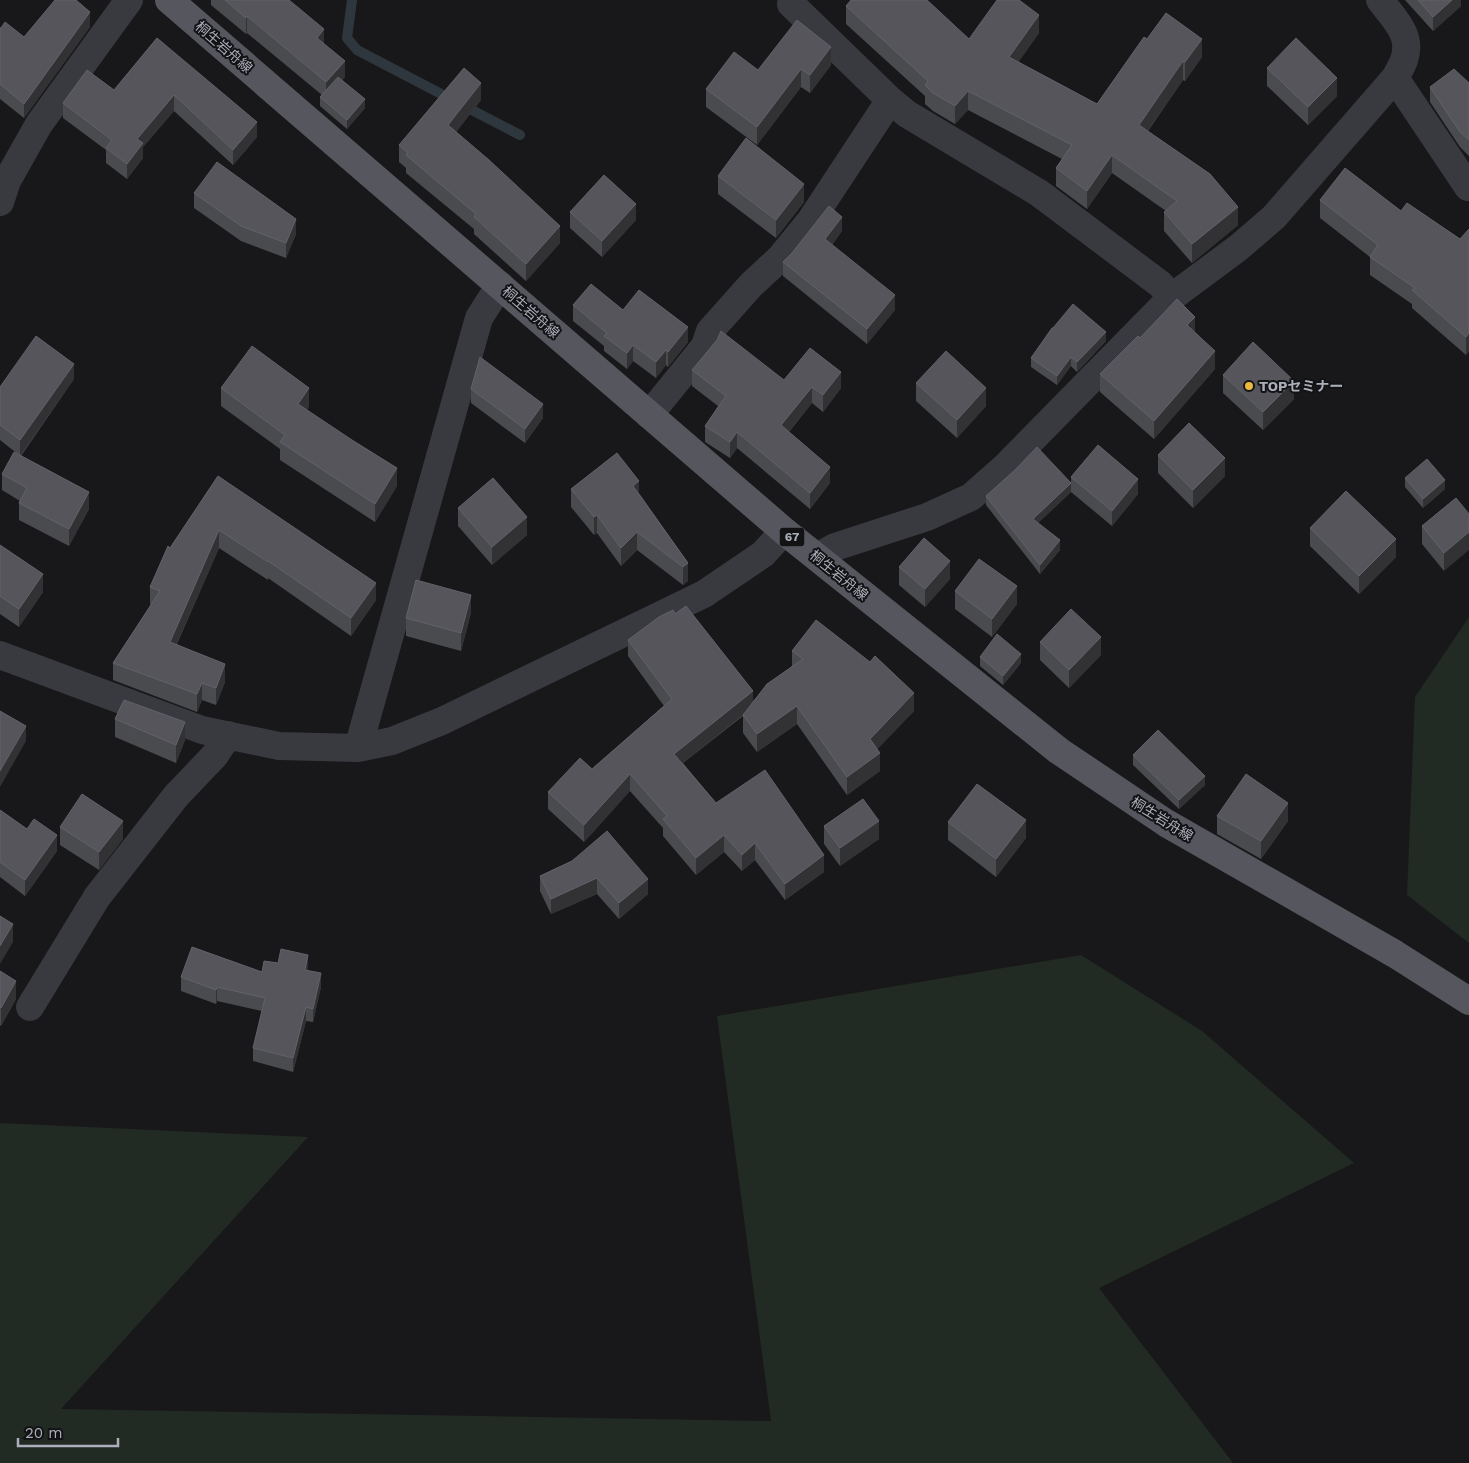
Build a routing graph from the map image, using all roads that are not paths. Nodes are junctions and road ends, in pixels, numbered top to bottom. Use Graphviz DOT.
graph roads {
  1 [pos="129,0"];
  2 [pos="169,0"];
  3 [pos="1380,0"];
  4 [pos="791,4"];
  5 [pos="1395,78"];
  6 [pos="890,100"];
  7 [pos="1468,187"];
  8 [pos="0,202"];
  9 [pos="500,285"];
  10 [pos="1172,297"];
  11 [pos="648,415"];
  12 [pos="784,530"];
  13 [pos="817,557"];
  14 [pos="0,655"];
  15 [pos="228,735"];
  16 [pos="358,748"];
  17 [pos="1469,1001"];
  18 [pos="30,1007"];
  1 -- 8 [label="street"];
  2 -- 9 [label="main road, 桐生岩舟線 / 67"];
  3 -- 5 [label="street"];
  4 -- 6 [label="street"];
  5 -- 7 [label="street"];
  5 -- 10 [label="street"];
  6 -- 10 [label="street"];
  6 -- 11 [label="street"];
  9 -- 11 [label="main road, 桐生岩舟線 / 67"];
  9 -- 16 [label="street"];
  10 -- 13 [label="street"];
  11 -- 12 [label="main road, 桐生岩舟線 / 67"];
  12 -- 13 [label="main road, 桐生岩舟線 / 67"];
  12 -- 16 [label="street"];
  13 -- 17 [label="main road, 桐生岩舟線 / 67"];
  14 -- 15 [label="street"];
  15 -- 16 [label="street"];
  15 -- 18 [label="street"];
}
